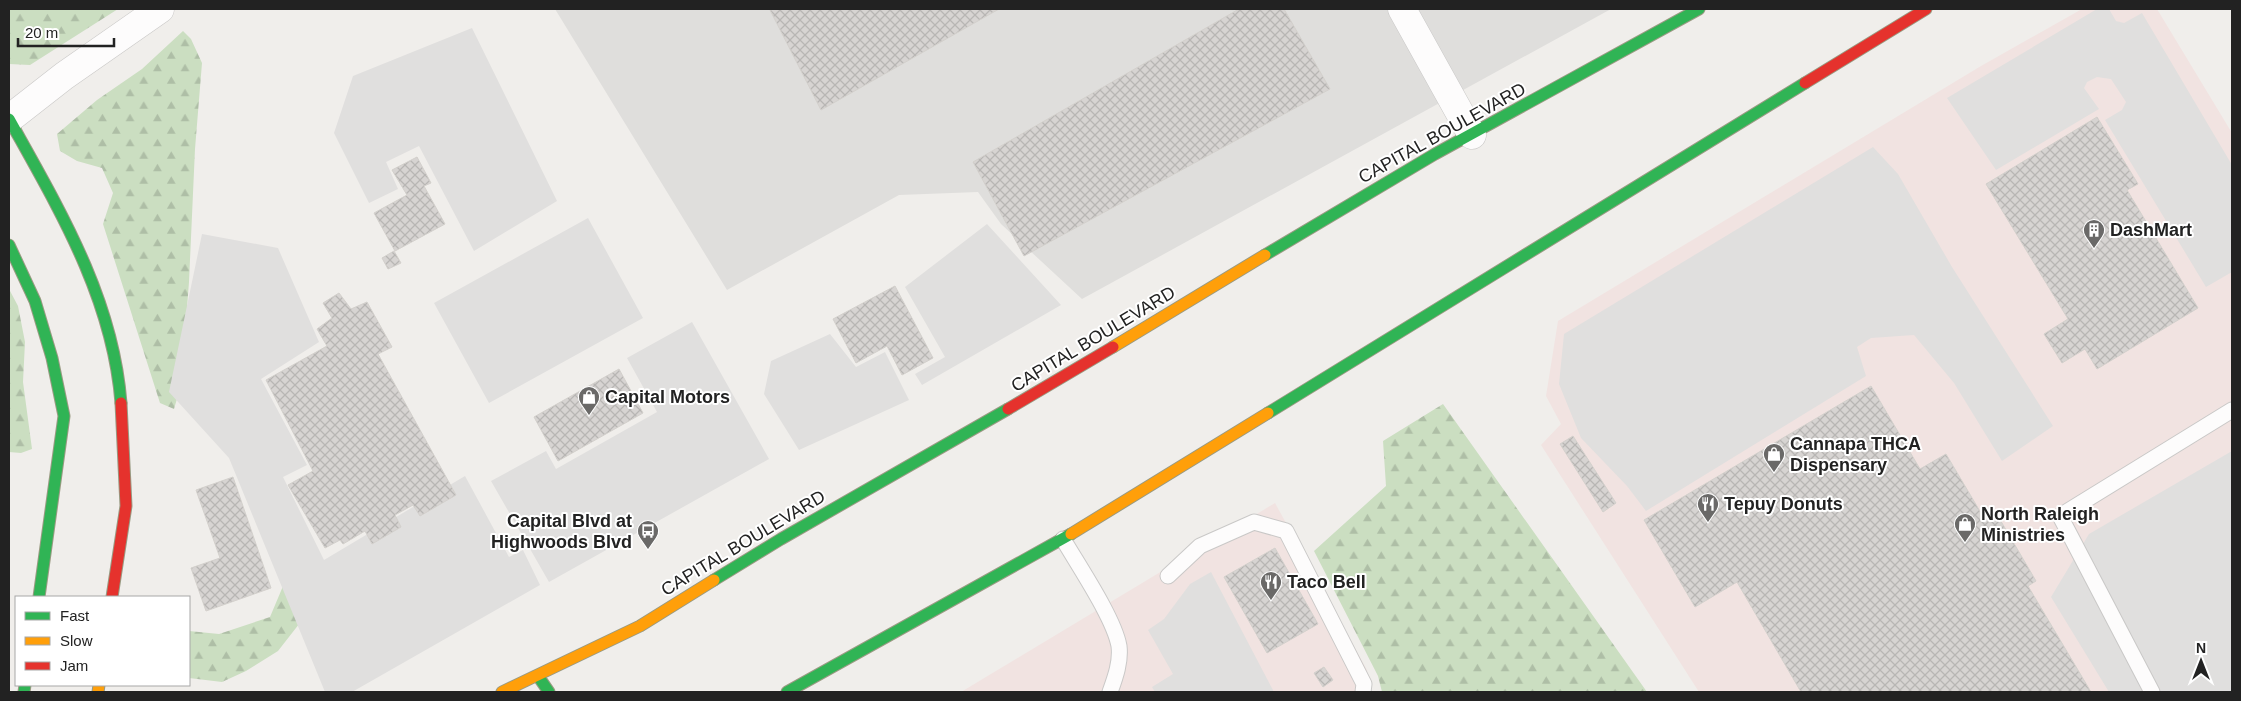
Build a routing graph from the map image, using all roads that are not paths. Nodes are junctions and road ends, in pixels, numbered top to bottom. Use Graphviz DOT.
graph roads {
  1 [pos="160,9"];
  2 [pos="1402,9"];
  3 [pos="1699,9"];
  4 [pos="1926,9"];
  5 [pos="9,119"];
  6 [pos="1472,135"];
  7 [pos="9,245"];
  8 [pos="2232,410"];
  9 [pos="1063,539"];
  10 [pos="1168,576"];
  11 [pos="39,596"];
  12 [pos="112,596"];
  13 [pos="538,676"];
  14 [pos="502,692"];
  15 [pos="550,692"];
  16 [pos="787,692"];
  17 [pos="1110,692"];
  18 [pos="1363,692"];
  19 [pos="2152,692"];
  1 -- 5 [label="street"];
  2 -- 6 [label="street"];
  3 -- 6 [label="main road, CAPITAL BOULEVARD"];
  4 -- 9 [label="main road"];
  5 -- 12 [label="main road"];
  6 -- 13 [label="main road, CAPITAL BOULEVARD"];
  7 -- 11 [label="main road"];
  8 -- 19 [label="lane"];
  9 -- 16 [label="main road"];
  9 -- 17 [label="lane"];
  10 -- 18 [label="lane"];
  13 -- 14 [label="main road, CAPITAL BOULEVARD"];
  13 -- 15 [label="main road"];
}
